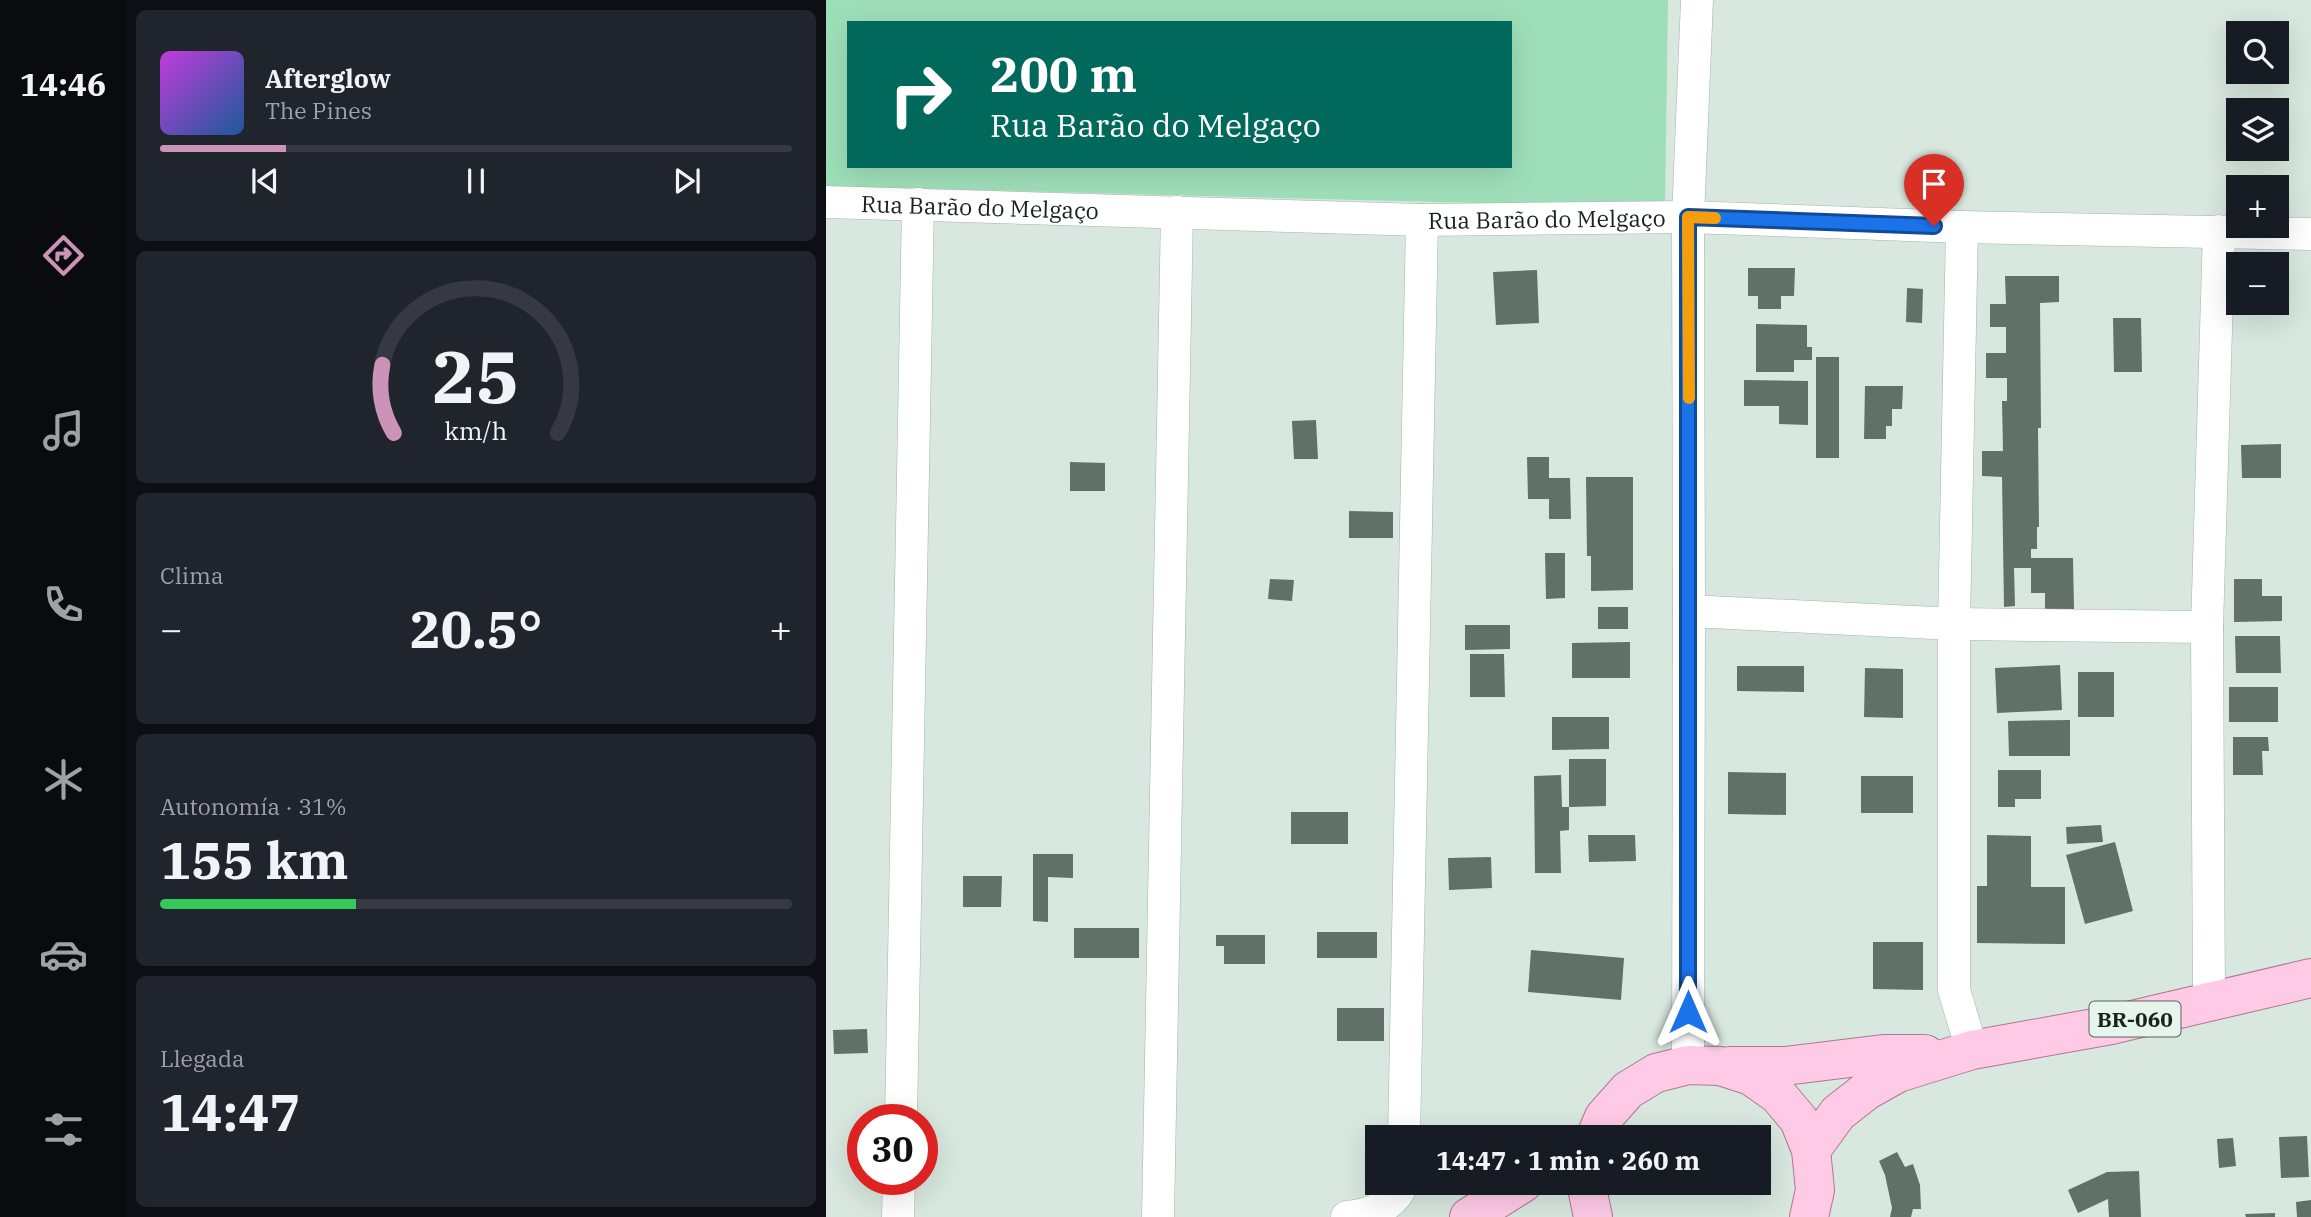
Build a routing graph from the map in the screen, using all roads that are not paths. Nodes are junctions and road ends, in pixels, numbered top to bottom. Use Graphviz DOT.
graph roads {
  1 [pos="1697,0"];
  2 [pos="826,202"];
  3 [pos="918,204"];
  4 [pos="1177,212"];
  5 [pos="1688,217"];
  6 [pos="1422,220"];
  7 [pos="1962,227"];
  8 [pos="2219,231"];
  9 [pos="2311,234"];
  10 [pos="1689,611"];
  11 [pos="1954,624"];
  12 [pos="2207,627"];
  13 [pos="2311,978"];
  14 [pos="2209,1002"];
  15 [pos="1966,1052"];
  16 [pos="1704,1066"];
  17 [pos="1628,1090"];
  18 [pos="901,1104"];
  19 [pos="1404,1125"];
  20 [pos="1589,1125"];
  21 [pos="1601,1125"];
  22 [pos="1811,1150"];
  23 [pos="899,1195"];
  24 [pos="1394,1195"];
  25 [pos="1504,1195"];
  26 [pos="1588,1195"];
  27 [pos="1816,1208"];
  28 [pos="1164,1216"];
  29 [pos="898,1217"];
  30 [pos="1347,1217"];
  31 [pos="1469,1217"];
  32 [pos="1593,1217"];
  1 -- 5 [label="street"];
  2 -- 3 [label="street, Rua Barão do Melgaço"];
  3 -- 4 [label="street, Rua Barão do Melgaço"];
  3 -- 18 [label="street"];
  4 -- 6 [label="street, Rua Barão do Melgaço"];
  4 -- 28 [label="street"];
  5 -- 6 [label="street, Rua Barão do Melgaço"];
  5 -- 7 [label="street, Rua Barão do Melgaço"];
  5 -- 10 [label="street"];
  6 -- 19 [label="street"];
  7 -- 8 [label="street, Rua Barão do Melgaço"];
  7 -- 11 [label="street"];
  8 -- 9 [label="street, Rua Barão do Melgaço"];
  8 -- 12 [label="street"];
  10 -- 11 [label="street"];
  10 -- 16 [label="street"];
  11 -- 12 [label="street"];
  11 -- 15 [label="street"];
  12 -- 14 [label="street"];
  13 -- 14 [label="main road, BR-060"];
  14 -- 15 [label="main road, BR-060"];
  15 -- 16 [label="main road, BR-060"];
  15 -- 22 [label="main road, BR-060"];
  16 -- 17 [label="main road, BR-060"];
  16 -- 22 [label="main road"];
  17 -- 20 [label="main road, BR-060"];
  17 -- 21 [label="main road, BR-060"];
  22 -- 27 [label="main road"];
  23 -- 29 [label="street"];
  24 -- 30 [label="street"];
  25 -- 31 [label="main road"];
  26 -- 32 [label="main road"];
}
